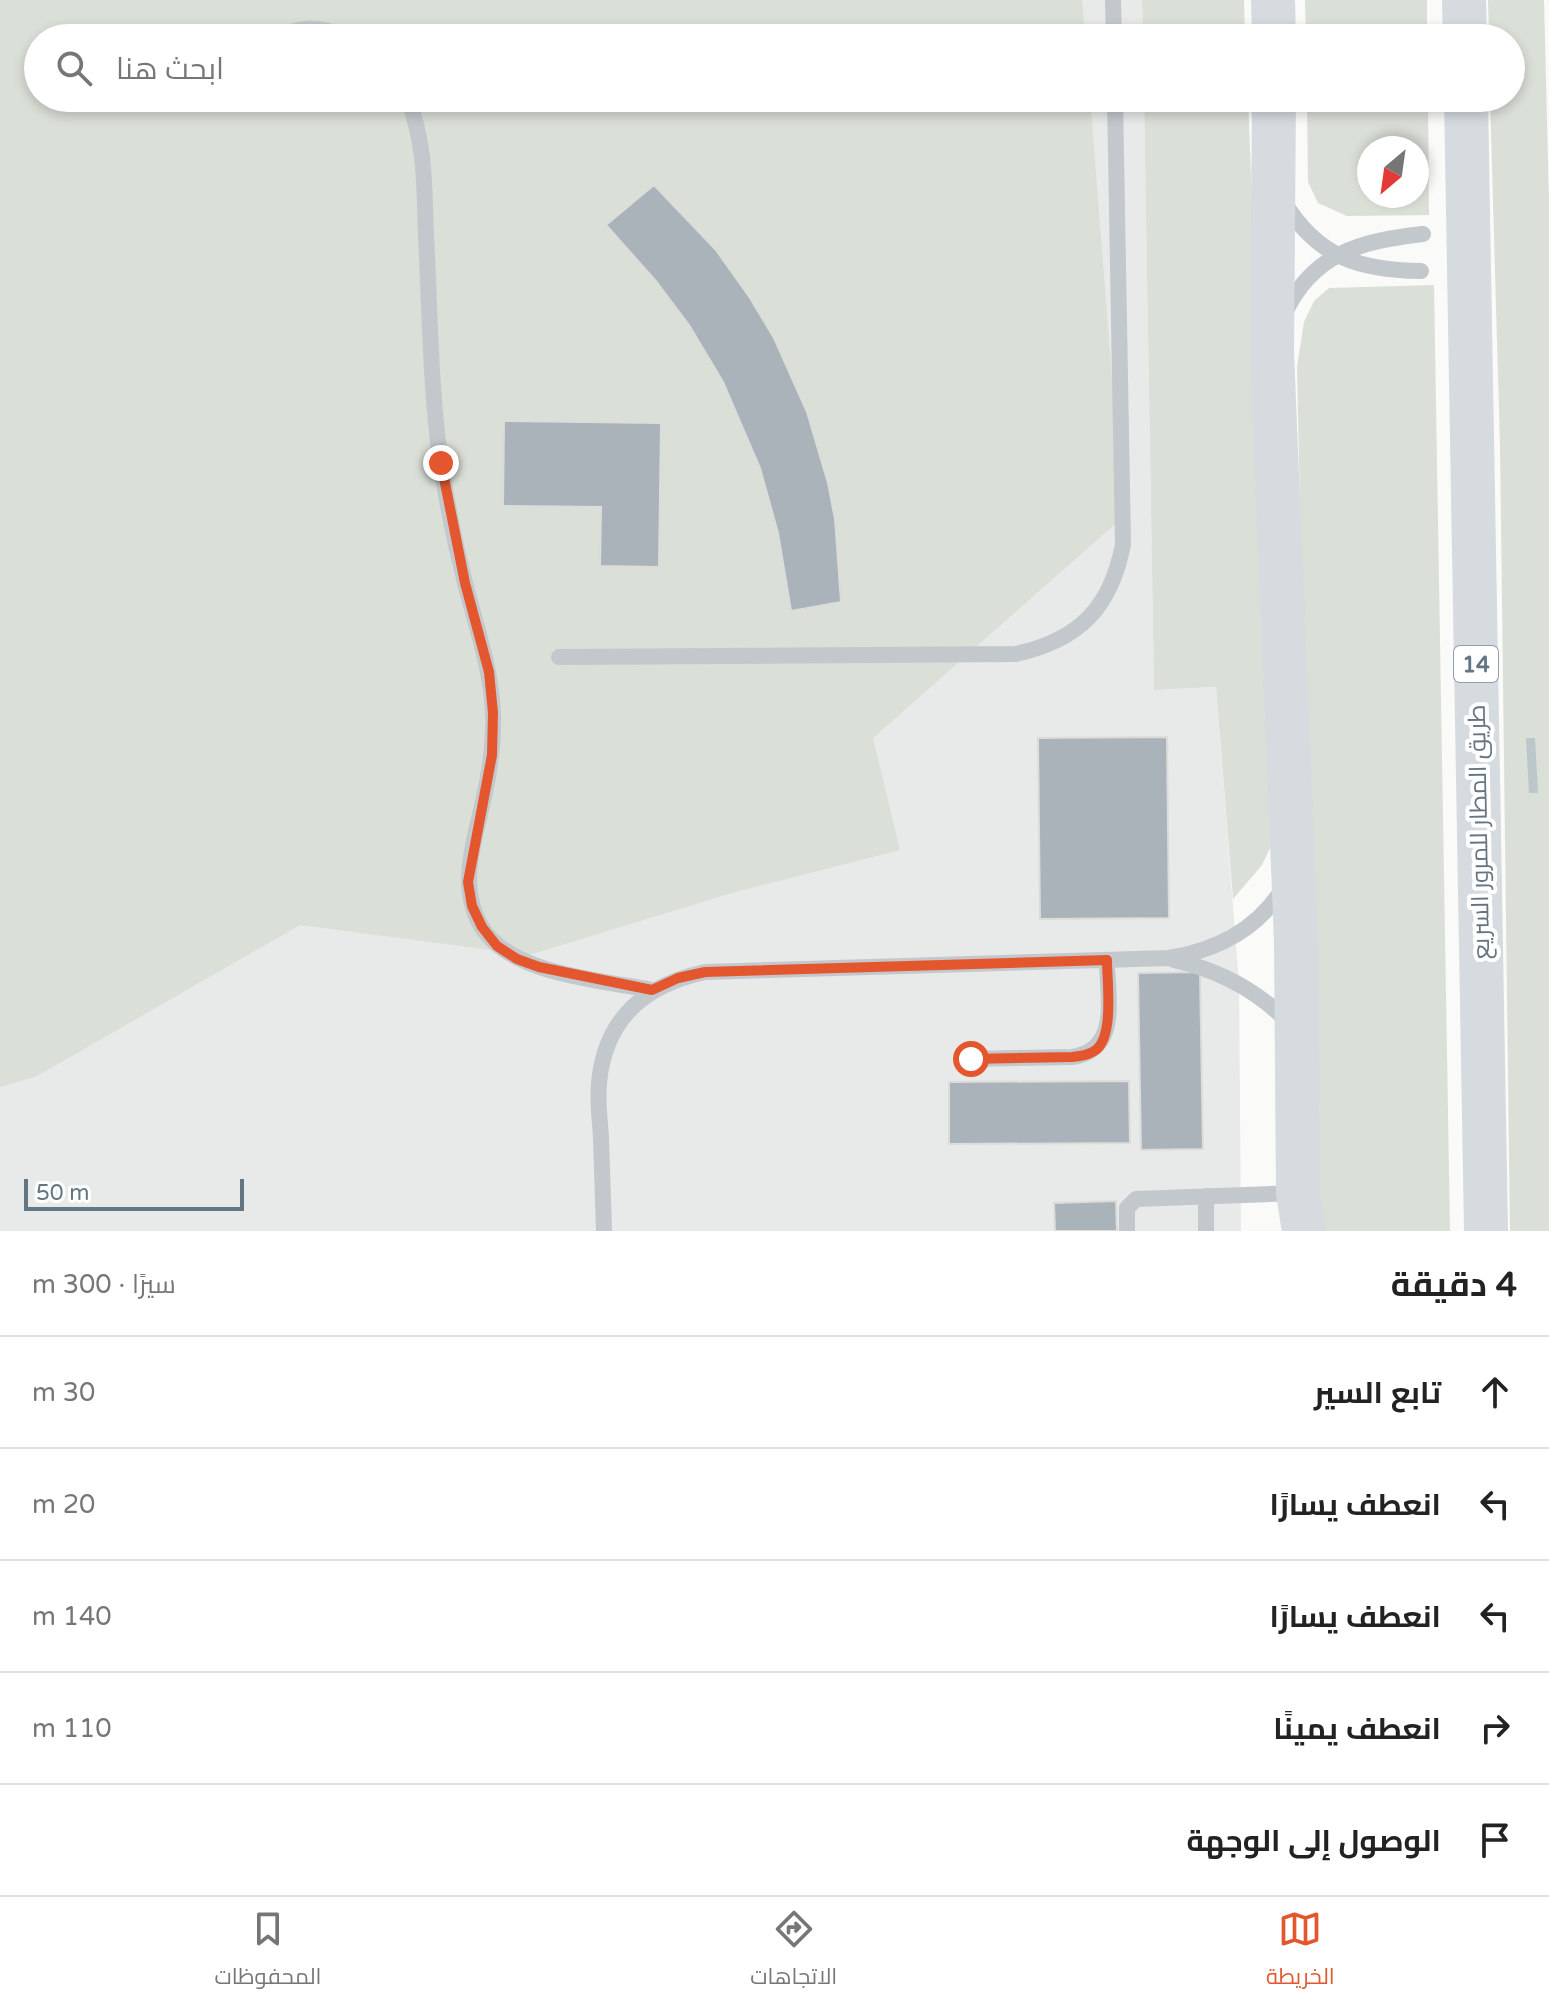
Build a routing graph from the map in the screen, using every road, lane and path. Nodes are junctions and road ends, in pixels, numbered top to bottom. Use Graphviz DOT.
graph roads {
  1 [pos="1113,0"];
  2 [pos="1273,0"];
  3 [pos="1464,0"];
  4 [pos="1114,24"];
  5 [pos="1274,24"];
  6 [pos="1465,24"];
  7 [pos="412,112"];
  8 [pos="1115,112"];
  9 [pos="1274,112"];
  10 [pos="1466,112"];
  11 [pos="1275,175"];
  12 [pos="1423,234"];
  13 [pos="1336,255"];
  14 [pos="1421,271"];
  15 [pos="1272,352"];
  16 [pos="559,657"];
  17 [pos="1294,869"];
  18 [pos="1169,958"];
  19 [pos="1107,960"];
  20 [pos="652,990"];
  21 [pos="1296,1031"];
  22 [pos="971,1059"];
  23 [pos="1206,1196"];
  24 [pos="1300,1218"];
  25 [pos="604,1231"];
  26 [pos="1127,1231"];
  27 [pos="1206,1231"];
  28 [pos="1486,1231"];
  1 -- 4 [label="lane"];
  2 -- 5 [label="highway"];
  3 -- 6 [label="highway"];
  7 -- 20 [label="lane"];
  8 -- 16 [label="lane"];
  9 -- 11 [label="highway"];
  10 -- 28 [label="highway, طريق المطار للمرور السريع / 14"];
  11 -- 13 [label="lane"];
  11 -- 15 [label="highway"];
  12 -- 13 [label="lane"];
  13 -- 14 [label="lane"];
  13 -- 15 [label="lane"];
  15 -- 17 [label="highway"];
  17 -- 18 [label="lane"];
  17 -- 21 [label="highway"];
  18 -- 19 [label="lane"];
  18 -- 21 [label="lane"];
  19 -- 20 [label="lane"];
  19 -- 22 [label="lane"];
  20 -- 25 [label="lane"];
  21 -- 24 [label="highway"];
  23 -- 24 [label="lane"];
  23 -- 26 [label="lane"];
  23 -- 27 [label="lane"];
}
